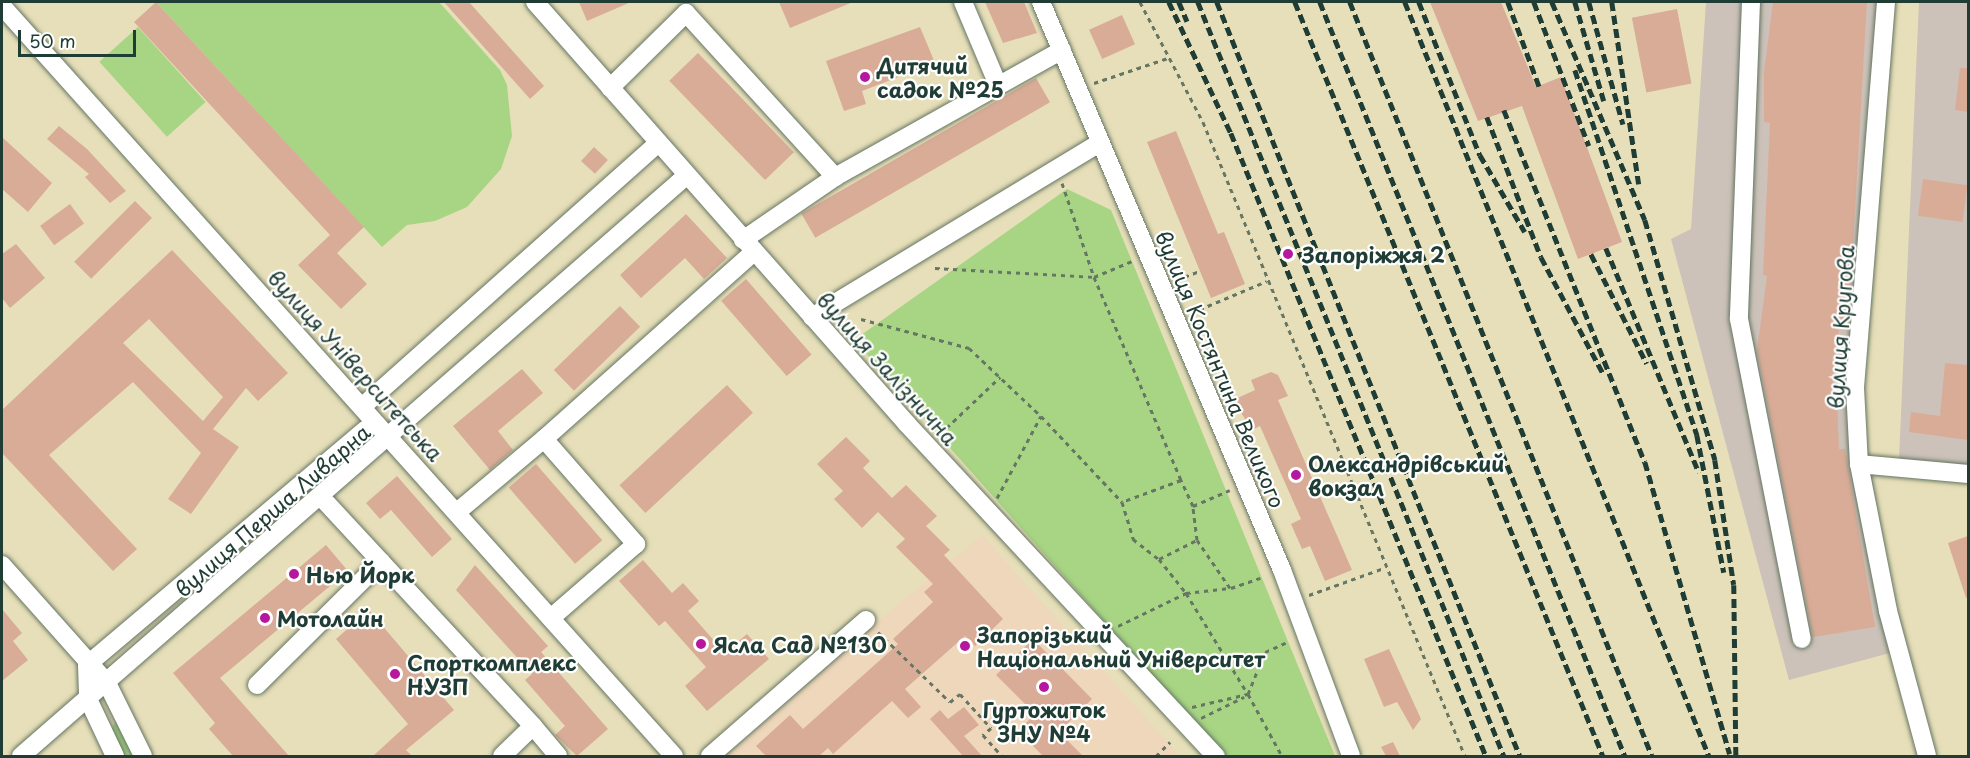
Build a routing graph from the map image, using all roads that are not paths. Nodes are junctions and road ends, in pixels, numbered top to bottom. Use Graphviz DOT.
graph roads {
  1 [pos="535,2"];
  2 [pos="963,2"];
  3 [pos="1041,2"];
  4 [pos="1751,2"];
  5 [pos="1886,2"];
  6 [pos="4,14"];
  7 [pos="1062,50"];
  8 [pos="998,86"];
  9 [pos="610,88"];
  10 [pos="657,143"];
  11 [pos="1100,143"];
  12 [pos="686,176"];
  13 [pos="835,177"];
  14 [pos="748,246"];
  15 [pos="812,317"];
  16 [pos="363,406"];
  17 [pos="366,429"];
  18 [pos="390,437"];
  19 [pos="544,439"];
  20 [pos="1859,464"];
  21 [pos="1968,474"];
  22 [pos="321,497"];
  23 [pos="457,512"];
  24 [pos="381,562"];
  25 [pos="2,565"];
  26 [pos="551,618"];
  27 [pos="866,620"];
  28 [pos="1802,639"];
  29 [pos="87,665"];
  30 [pos="107,683"];
  31 [pos="257,685"];
  32 [pos="88,699"];
  33 [pos="533,726"];
  34 [pos="21,756"];
  35 [pos="115,756"];
  36 [pos="143,756"];
  37 [pos="502,756"];
  38 [pos="558,756"];
  39 [pos="674,756"];
  40 [pos="710,756"];
  41 [pos="1216,756"];
  42 [pos="1351,756"];
  43 [pos="1927,756"];
  1 -- 9 [label="street, вулиця Залізнична"];
  2 -- 8 [label="street"];
  3 -- 7 [label="street, вулиця Костянтина Великого"];
  4 -- 28 [label="street"];
  5 -- 20 [label="street, вулиця Кругова"];
  6 -- 16 [label="street, вулиця Університетська"];
  7 -- 8 [label="street"];
  7 -- 11 [label="street, вулиця Костянтина Великого"];
  8 -- 13 [label="street"];
  9 -- 10 [label="street, вулиця Залізнична"];
  9 -- 13 [label="street"];
  10 -- 12 [label="street, вулиця Залізнична"];
  10 -- 16 [label="street, вулиця Перша Ливарна"];
  11 -- 15 [label="street"];
  11 -- 42 [label="street, вулиця Костянтина Великого"];
  12 -- 14 [label="street, вулиця Залізнична"];
  12 -- 18 [label="street, вулиця Перша Ливарна"];
  13 -- 14 [label="street"];
  14 -- 15 [label="street, вулиця Залізнична"];
  14 -- 19 [label="street"];
  15 -- 41 [label="street, вулиця Залізнична"];
  16 -- 18 [label="street, вулиця Університетська"];
  17 -- 29 [label="street"];
  18 -- 22 [label="street, вулиця Перша Ливарна"];
  18 -- 23 [label="street, вулиця Університетська"];
  19 -- 23 [label="street"];
  19 -- 26 [label="street"];
  20 -- 21 [label="street"];
  20 -- 43 [label="street, вулиця Кругова"];
  22 -- 24 [label="street"];
  22 -- 30 [label="street, вулиця Перша Ливарна"];
  23 -- 26 [label="street, вулиця Університетська"];
  24 -- 31 [label="street"];
  24 -- 33 [label="street"];
  25 -- 29 [label="street"];
  26 -- 39 [label="street, вулиця Університетська"];
  27 -- 40 [label="street"];
  29 -- 30 [label="street"];
  29 -- 32 [label="street"];
  30 -- 32 [label="street, вулиця Перша Ливарна"];
  30 -- 36 [label="street"];
  32 -- 34 [label="street, вулиця Перша Ливарна"];
  32 -- 35 [label="street"];
  33 -- 37 [label="street"];
  33 -- 38 [label="street"];
}
